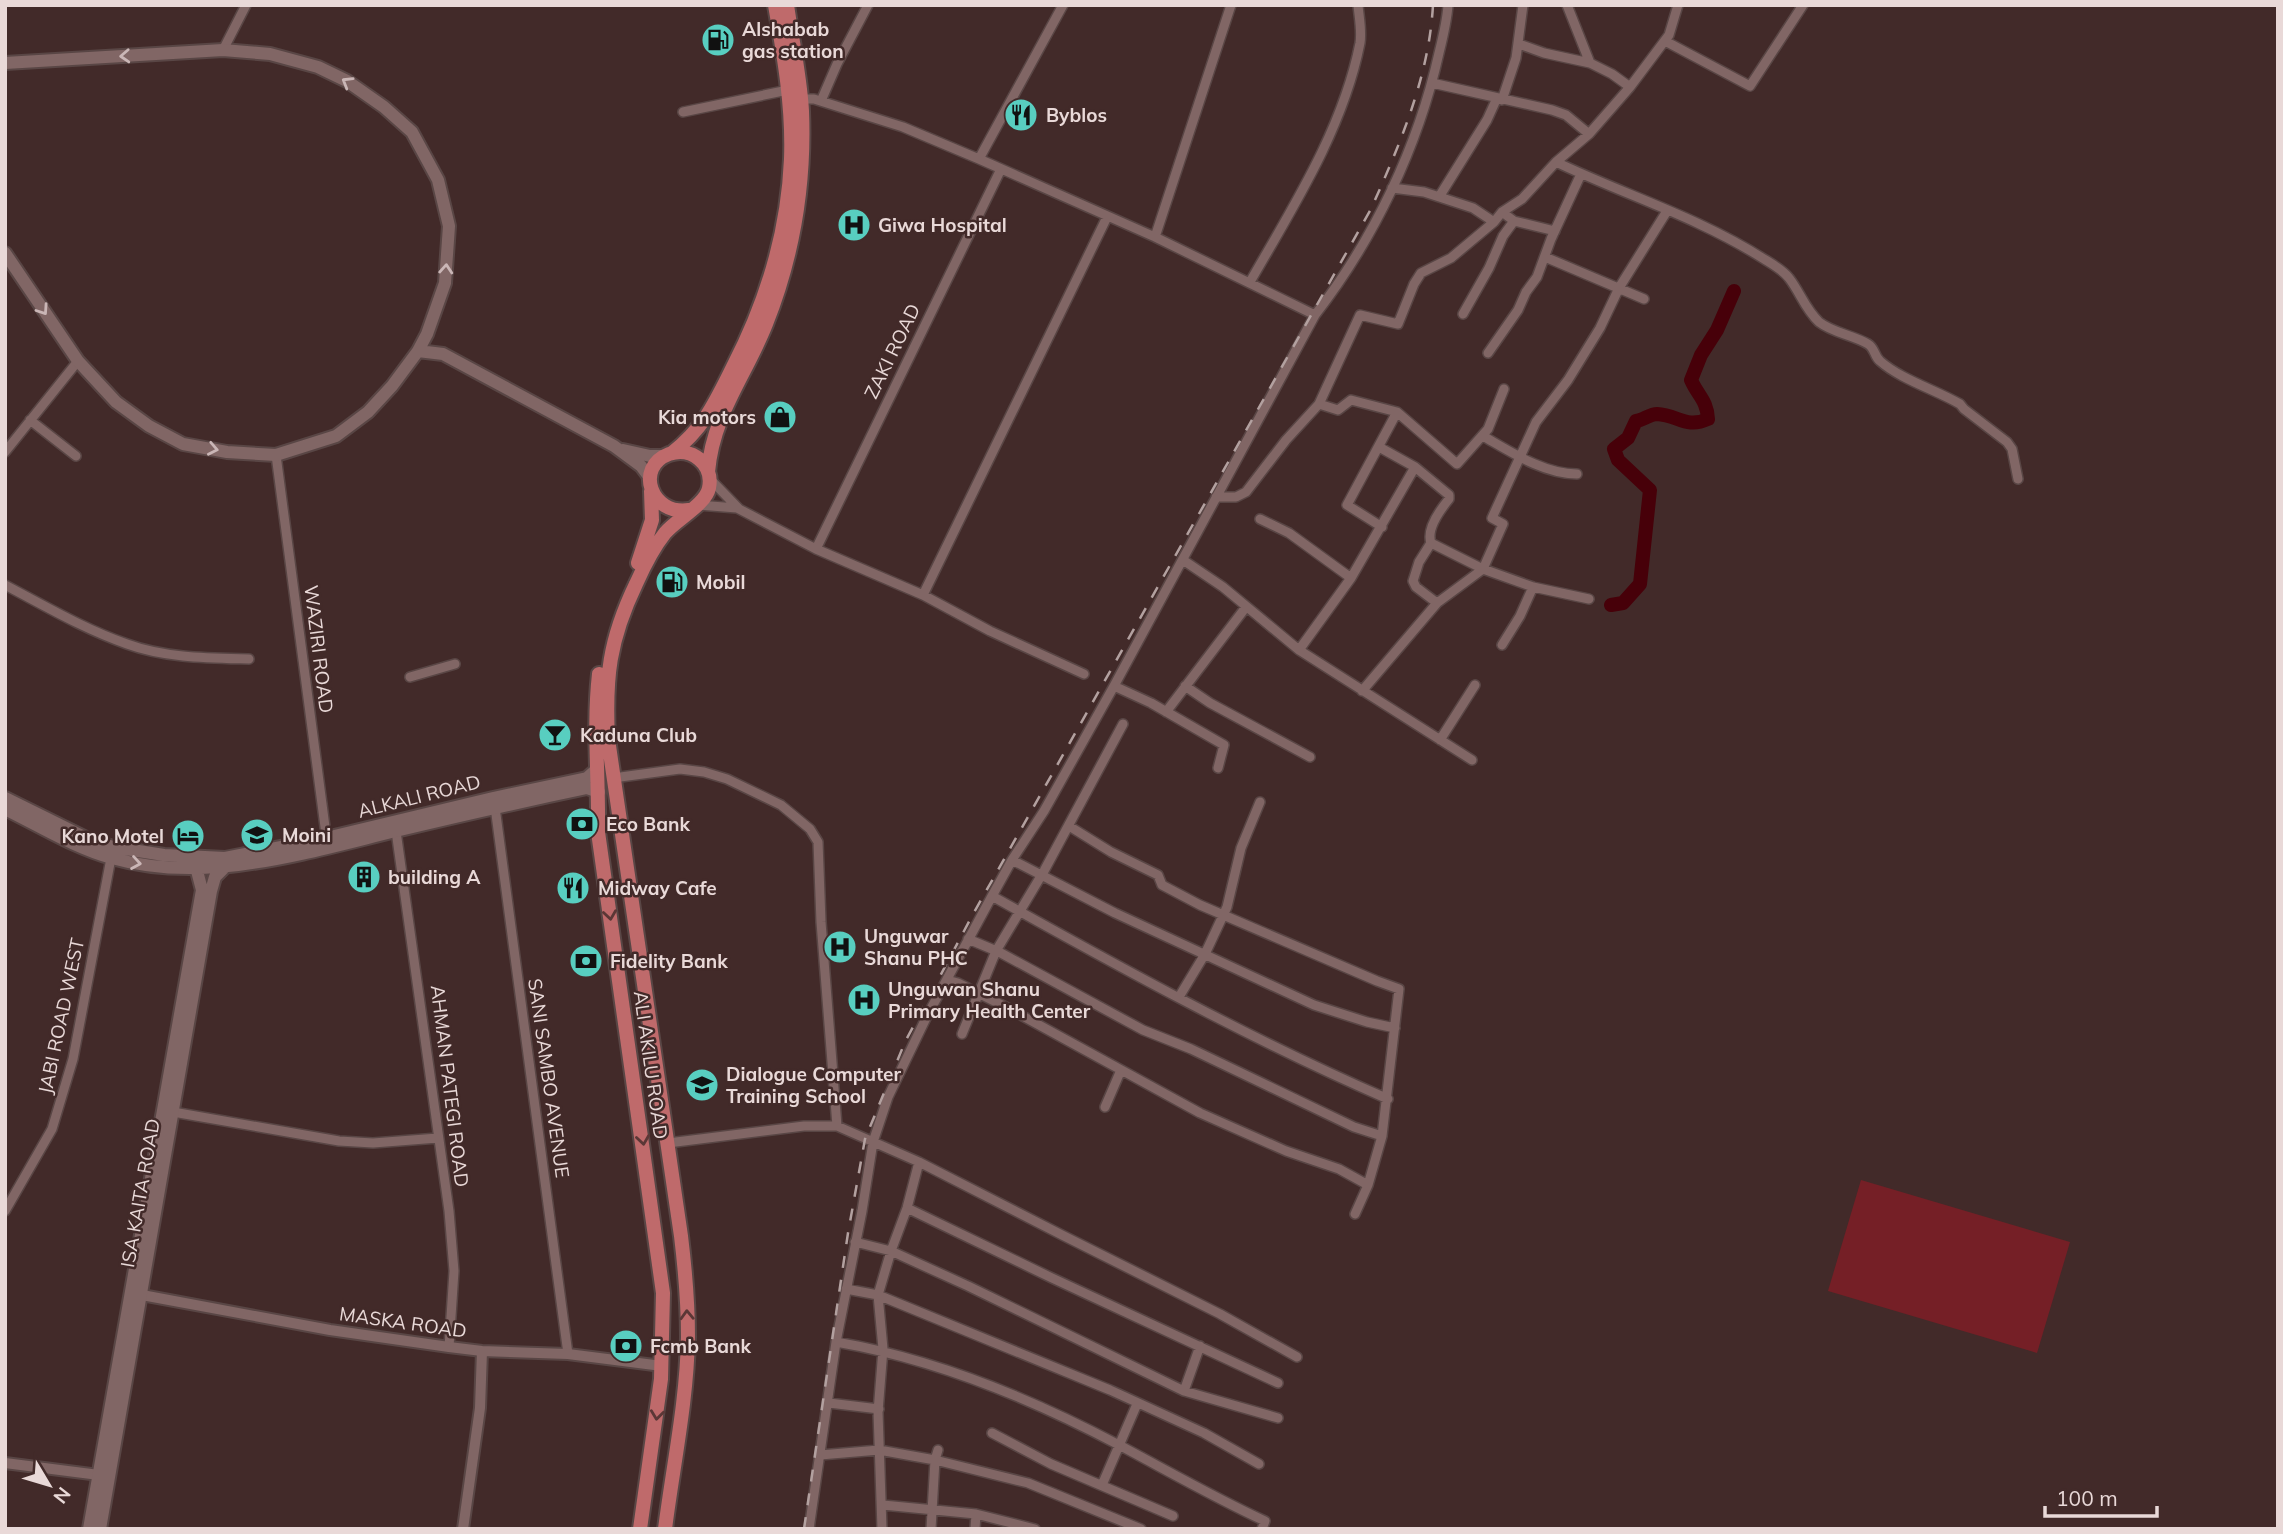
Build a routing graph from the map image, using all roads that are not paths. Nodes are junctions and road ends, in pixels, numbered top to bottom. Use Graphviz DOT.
graph roads {
  1 [pos="246,5"];
  2 [pos="775,5"];
  3 [pos="787,5"];
  4 [pos="868,5"];
  5 [pos="1063,5"];
  6 [pos="1231,5"];
  7 [pos="1358,5"];
  8 [pos="1448,5"];
  9 [pos="1523,5"];
  10 [pos="1567,5"];
  11 [pos="1678,5"];
  12 [pos="1803,5"];
  13 [pos="1665,41"];
  14 [pos="1519,44"];
  15 [pos="223,50"];
  16 [pos="5,63"];
  17 [pos="1590,63"];
  18 [pos="1432,83"];
  19 [pos="1630,87"];
  20 [pos="788,90"];
  21 [pos="801,99"];
  22 [pos="1499,99"];
  23 [pos="821,101"];
  24 [pos="683,112"];
  25 [pos="1589,134"];
  26 [pos="979,159"];
  27 [pos="1556,162"];
  28 [pos="1001,169"];
  29 [pos="1581,174"];
  30 [pos="1392,188"];
  31 [pos="1439,197"];
  32 [pos="1667,211"];
  33 [pos="1502,212"];
  34 [pos="1107,217"];
  35 [pos="1514,221"];
  36 [pos="1494,222"];
  37 [pos="1555,231"];
  38 [pos="1155,237"];
  39 [pos="5,253"];
  40 [pos="1545,257"];
  41 [pos="1250,282"];
  42 [pos="1619,288"];
  43 [pos="1644,299"];
  44 [pos="1463,314"];
  45 [pos="1315,315"];
  46 [pos="427,334"];
  47 [pos="418,351"];
  48 [pos="1488,353"];
  49 [pos="443,354"];
  50 [pos="78,361"];
  51 [pos="1504,389"];
  52 [pos="1319,404"];
  53 [pos="1397,412"];
  54 [pos="30,420"];
  55 [pos="1482,436"];
  56 [pos="614,446"];
  57 [pos="1379,447"];
  58 [pos="5,452"];
  59 [pos="668,454"];
  60 [pos="276,455"];
  61 [pos="76,456"];
  62 [pos="1520,456"];
  63 [pos="1415,467"];
  64 [pos="1577,474"];
  65 [pos="709,475"];
  66 [pos="2018,479"];
  67 [pos="651,484"];
  68 [pos="1216,497"];
  69 [pos="693,508"];
  70 [pos="739,509"];
  71 [pos="1260,519"];
  72 [pos="1382,527"];
  73 [pos="1431,544"];
  74 [pos="816,549"];
  75 [pos="1183,560"];
  76 [pos="1483,569"];
  77 [pos="1351,578"];
  78 [pos="5,585"];
  79 [pos="1532,587"];
  80 [pos="923,595"];
  81 [pos="1588,598"];
  82 [pos="1437,603"];
  83 [pos="1246,607"];
  84 [pos="1502,645"];
  85 [pos="1299,650"];
  86 [pos="249,659"];
  87 [pos="455,664"];
  88 [pos="1084,674"];
  89 [pos="410,677"];
  90 [pos="1475,685"];
  91 [pos="1114,686"];
  92 [pos="1185,686"];
  93 [pos="1362,691"];
  94 [pos="1167,712"];
  95 [pos="1123,724"];
  96 [pos="1440,740"];
  97 [pos="1310,757"];
  98 [pos="1472,760"];
  99 [pos="1218,768"];
  100 [pos="597,769"];
  101 [pos="613,778"];
  102 [pos="599,792"];
  103 [pos="5,798"];
  104 [pos="1260,802"];
  105 [pos="495,807"];
  106 [pos="5,809"];
  107 [pos="1069,826"];
  108 [pos="396,831"];
  109 [pos="327,843"];
  110 [pos="111,858"];
  111 [pos="1012,860"];
  112 [pos="196,867"];
  113 [pos="225,867"];
  114 [pos="1041,876"];
  115 [pos="992,896"];
  116 [pos="1020,911"];
  117 [pos="1223,916"];
  118 [pos="968,939"];
  119 [pos="996,951"];
  120 [pos="1205,954"];
  121 [pos="947,980"];
  122 [pos="979,994"];
  123 [pos="1180,997"];
  124 [pos="184,1017"];
  125 [pos="1395,1028"];
  126 [pos="962,1034"];
  127 [pos="1121,1070"];
  128 [pos="1388,1099"];
  129 [pos="1105,1107"];
  130 [pos="173,1112"];
  131 [pos="837,1126"];
  132 [pos="1382,1136"];
  133 [pos="438,1138"];
  134 [pos="873,1142"];
  135 [pos="668,1143"];
  136 [pos="919,1163"];
  137 [pos="1368,1185"];
  138 [pos="907,1208"];
  139 [pos="5,1212"];
  140 [pos="1355,1214"];
  141 [pos="855,1242"];
  142 [pos="891,1251"];
  143 [pos="846,1289"];
  144 [pos="142,1295"];
  145 [pos="878,1295"];
  146 [pos="836,1342"];
  147 [pos="1200,1346"];
  148 [pos="449,1347"];
  149 [pos="883,1349"];
  150 [pos="482,1351"];
  151 [pos="568,1354"];
  152 [pos="1297,1357"];
  153 [pos="662,1366"];
  154 [pos="1278,1383"];
  155 [pos="1184,1391"];
  156 [pos="829,1402"];
  157 [pos="1137,1404"];
  158 [pos="879,1409"];
  159 [pos="1278,1418"];
  160 [pos="992,1433"];
  161 [pos="1119,1445"];
  162 [pos="878,1450"];
  163 [pos="820,1455"];
  164 [pos="936,1455"];
  165 [pos="5,1463"];
  166 [pos="1259,1464"];
  167 [pos="99,1475"];
  168 [pos="1102,1485"];
  169 [pos="883,1504"];
  170 [pos="932,1510"];
  171 [pos="976,1514"];
  172 [pos="1173,1516"];
  173 [pos="89,1529"];
  174 [pos="100,1529"];
  175 [pos="463,1529"];
  176 [pos="640,1529"];
  177 [pos="665,1529"];
  178 [pos="809,1529"];
  179 [pos="882,1529"];
  180 [pos="930,1529"];
  181 [pos="975,1529"];
  182 [pos="1035,1529"];
  183 [pos="1141,1529"];
  184 [pos="1262,1529"];
  1 -- 15 [label="street"];
  2 -- 20 [label="main road"];
  3 -- 21 [label="main road"];
  4 -- 23 [label="street"];
  5 -- 26 [label="street"];
  6 -- 38 [label="street"];
  7 -- 41 [label="street"];
  8 -- 18 [label="street"];
  9 -- 14 [label="street"];
  10 -- 17 [label="street"];
  11 -- 13 [label="street"];
  12 -- 13 [label="street"];
  13 -- 19 [label="street"];
  14 -- 17 [label="street"];
  14 -- 22 [label="street"];
  15 -- 16 [label="main road, one-way"];
  46 -- 15 [label="main road, one-way"];
  17 -- 19 [label="street"];
  18 -- 22 [label="street"];
  18 -- 30 [label="street"];
  19 -- 25 [label="street"];
  20 -- 24 [label="street"];
  20 -- 59 [label="main road"];
  21 -- 23 [label="street"];
  21 -- 65 [label="main road"];
  22 -- 25 [label="street"];
  22 -- 31 [label="street"];
  23 -- 26 [label="street"];
  25 -- 27 [label="street"];
  26 -- 28 [label="street"];
  27 -- 29 [label="street"];
  27 -- 33 [label="street"];
  28 -- 34 [label="street"];
  28 -- 74 [label="street, ZAKI ROAD"];
  29 -- 32 [label="street"];
  29 -- 37 [label="street"];
  30 -- 31 [label="street"];
  30 -- 45 [label="street"];
  31 -- 36 [label="street"];
  32 -- 42 [label="street"];
  32 -- 66 [label="street"];
  33 -- 35 [label="street"];
  33 -- 36 [label="street"];
  34 -- 38 [label="street"];
  34 -- 80 [label="street"];
  35 -- 37 [label="street"];
  35 -- 44 [label="street"];
  36 -- 52 [label="street"];
  37 -- 40 [label="street"];
  38 -- 41 [label="street"];
  39 -- 50 [label="main road, one-way"];
  40 -- 42 [label="street"];
  40 -- 48 [label="street"];
  41 -- 45 [label="street"];
  42 -- 43 [label="street"];
  42 -- 62 [label="street"];
  45 -- 68 [label="street"];
  46 -- 47 [label="main road"];
  46 -- 49 [label="main road"];
  47 -- 49 [label="main road"];
  47 -- 60 [label="main road"];
  49 -- 56 [label="main road"];
  50 -- 54 [label="street"];
  50 -- 60 [label="main road, one-way"];
  51 -- 55 [label="street"];
  52 -- 53 [label="street"];
  52 -- 68 [label="street"];
  53 -- 55 [label="street"];
  53 -- 57 [label="street"];
  54 -- 58 [label="street"];
  54 -- 61 [label="street"];
  55 -- 62 [label="street"];
  56 -- 59 [label="main road"];
  56 -- 67 [label="main road"];
  57 -- 63 [label="street"];
  57 -- 72 [label="street"];
  59 -- 65 [label="main road"];
  59 -- 67 [label="main road"];
  60 -- 109 [label="street, WAZIRI ROAD"];
  62 -- 64 [label="street"];
  62 -- 76 [label="street"];
  63 -- 72 [label="street"];
  63 -- 73 [label="street"];
  65 -- 69 [label="main road"];
  65 -- 70 [label="street"];
  67 -- 69 [label="main road"];
  67 -- 100 [label="main road, ALI AKILU ROAD"];
  68 -- 75 [label="street"];
  69 -- 70 [label="street"];
  69 -- 101 [label="main road, ALI AKILU ROAD"];
  70 -- 74 [label="street"];
  71 -- 77 [label="street"];
  72 -- 77 [label="street"];
  73 -- 76 [label="street"];
  73 -- 82 [label="street"];
  74 -- 80 [label="street"];
  75 -- 83 [label="street"];
  75 -- 91 [label="street"];
  76 -- 79 [label="street"];
  76 -- 82 [label="street"];
  77 -- 85 [label="street"];
  78 -- 86 [label="street"];
  79 -- 81 [label="street"];
  79 -- 84 [label="street"];
  80 -- 88 [label="street"];
  82 -- 93 [label="street"];
  83 -- 85 [label="street"];
  83 -- 92 [label="street"];
  85 -- 93 [label="street"];
  87 -- 89 [label="street"];
  90 -- 96 [label="street"];
  91 -- 94 [label="street"];
  91 -- 111 [label="street"];
  92 -- 94 [label="street"];
  92 -- 97 [label="street"];
  93 -- 96 [label="street"];
  94 -- 99 [label="street"];
  95 -- 107 [label="street"];
  96 -- 98 [label="street"];
  100 -- 102 [label="main road, ALI AKILU ROAD"];
  100 -- 109 [label="main road, ALKALI ROAD"];
  101 -- 131 [label="street"];
  101 -- 135 [label="main road, ALI AKILU ROAD"];
  102 -- 105 [label="main road, ALKALI ROAD"];
  102 -- 153 [label="main road, ALI AKILU ROAD, one-way"];
  103 -- 109 [label="main road, ALKALI ROAD"];
  104 -- 117 [label="street"];
  105 -- 108 [label="main road, ALKALI ROAD"];
  105 -- 151 [label="street, SANI SAMBO AVENUE"];
  106 -- 110 [label="main road, ALKALI ROAD"];
  107 -- 114 [label="street"];
  107 -- 117 [label="street"];
  108 -- 109 [label="main road, ALKALI ROAD"];
  108 -- 133 [label="street, AHMAN PATEGI ROAD"];
  109 -- 113 [label="main road, ALKALI ROAD"];
  110 -- 112 [label="main road, ALKALI ROAD, one-way"];
  110 -- 139 [label="street, JABI ROAD WEST"];
  111 -- 114 [label="street"];
  111 -- 115 [label="street"];
  112 -- 113 [label="main road, ALKALI ROAD"];
  112 -- 124 [label="main road, ISA KAITA ROAD"];
  113 -- 124 [label="main road, ISA KAITA ROAD"];
  114 -- 116 [label="street"];
  114 -- 120 [label="street"];
  115 -- 116 [label="street"];
  115 -- 118 [label="street"];
  116 -- 119 [label="street"];
  116 -- 123 [label="street"];
  117 -- 120 [label="street"];
  117 -- 125 [label="street"];
  118 -- 119 [label="street"];
  118 -- 121 [label="street"];
  119 -- 122 [label="street"];
  119 -- 132 [label="street"];
  120 -- 123 [label="street"];
  120 -- 125 [label="street"];
  121 -- 122 [label="street"];
  121 -- 134 [label="street"];
  122 -- 126 [label="street"];
  122 -- 127 [label="street"];
  123 -- 128 [label="street"];
  124 -- 130 [label="main road, ISA KAITA ROAD"];
  124 -- 167 [label="main road, ISA KAITA ROAD"];
  125 -- 128 [label="street"];
  127 -- 129 [label="street"];
  127 -- 137 [label="street"];
  128 -- 132 [label="street"];
  130 -- 133 [label="street"];
  130 -- 144 [label="main road, ISA KAITA ROAD"];
  131 -- 134 [label="street"];
  131 -- 135 [label="street"];
  132 -- 137 [label="street"];
  133 -- 148 [label="street, AHMAN PATEGI ROAD"];
  134 -- 136 [label="street"];
  134 -- 141 [label="street"];
  177 -- 135 [label="main road, ALI AKILU ROAD, one-way"];
  136 -- 138 [label="street"];
  136 -- 152 [label="street"];
  137 -- 140 [label="street"];
  138 -- 142 [label="street"];
  138 -- 147 [label="street"];
  141 -- 142 [label="street"];
  141 -- 143 [label="street"];
  142 -- 145 [label="street"];
  142 -- 155 [label="street"];
  143 -- 145 [label="street"];
  143 -- 146 [label="street"];
  144 -- 148 [label="street, MASKA ROAD"];
  144 -- 174 [label="main road, ISA KAITA ROAD"];
  145 -- 149 [label="street"];
  145 -- 157 [label="street"];
  146 -- 149 [label="street"];
  146 -- 156 [label="street"];
  147 -- 154 [label="street"];
  147 -- 155 [label="street"];
  148 -- 150 [label="street, MASKA ROAD"];
  149 -- 158 [label="street"];
  149 -- 161 [label="street"];
  150 -- 151 [label="street, MASKA ROAD"];
  150 -- 175 [label="street"];
  151 -- 153 [label="street, MASKA ROAD"];
  153 -- 176 [label="main road, ALI AKILU ROAD, one-way"];
  155 -- 159 [label="street"];
  156 -- 158 [label="street"];
  156 -- 163 [label="street"];
  157 -- 161 [label="street"];
  157 -- 166 [label="street"];
  158 -- 162 [label="street"];
  160 -- 168 [label="street"];
  161 -- 168 [label="street"];
  161 -- 184 [label="street"];
  162 -- 163 [label="street"];
  162 -- 164 [label="street"];
  162 -- 169 [label="street"];
  163 -- 178 [label="street"];
  164 -- 170 [label="street"];
  164 -- 183 [label="street"];
  165 -- 167 [label="street"];
  167 -- 173 [label="main road, ISA KAITA ROAD"];
  168 -- 172 [label="street"];
  169 -- 170 [label="street"];
  169 -- 179 [label="street"];
  170 -- 171 [label="street"];
  170 -- 180 [label="street"];
  171 -- 181 [label="street"];
  171 -- 182 [label="street"];
}
